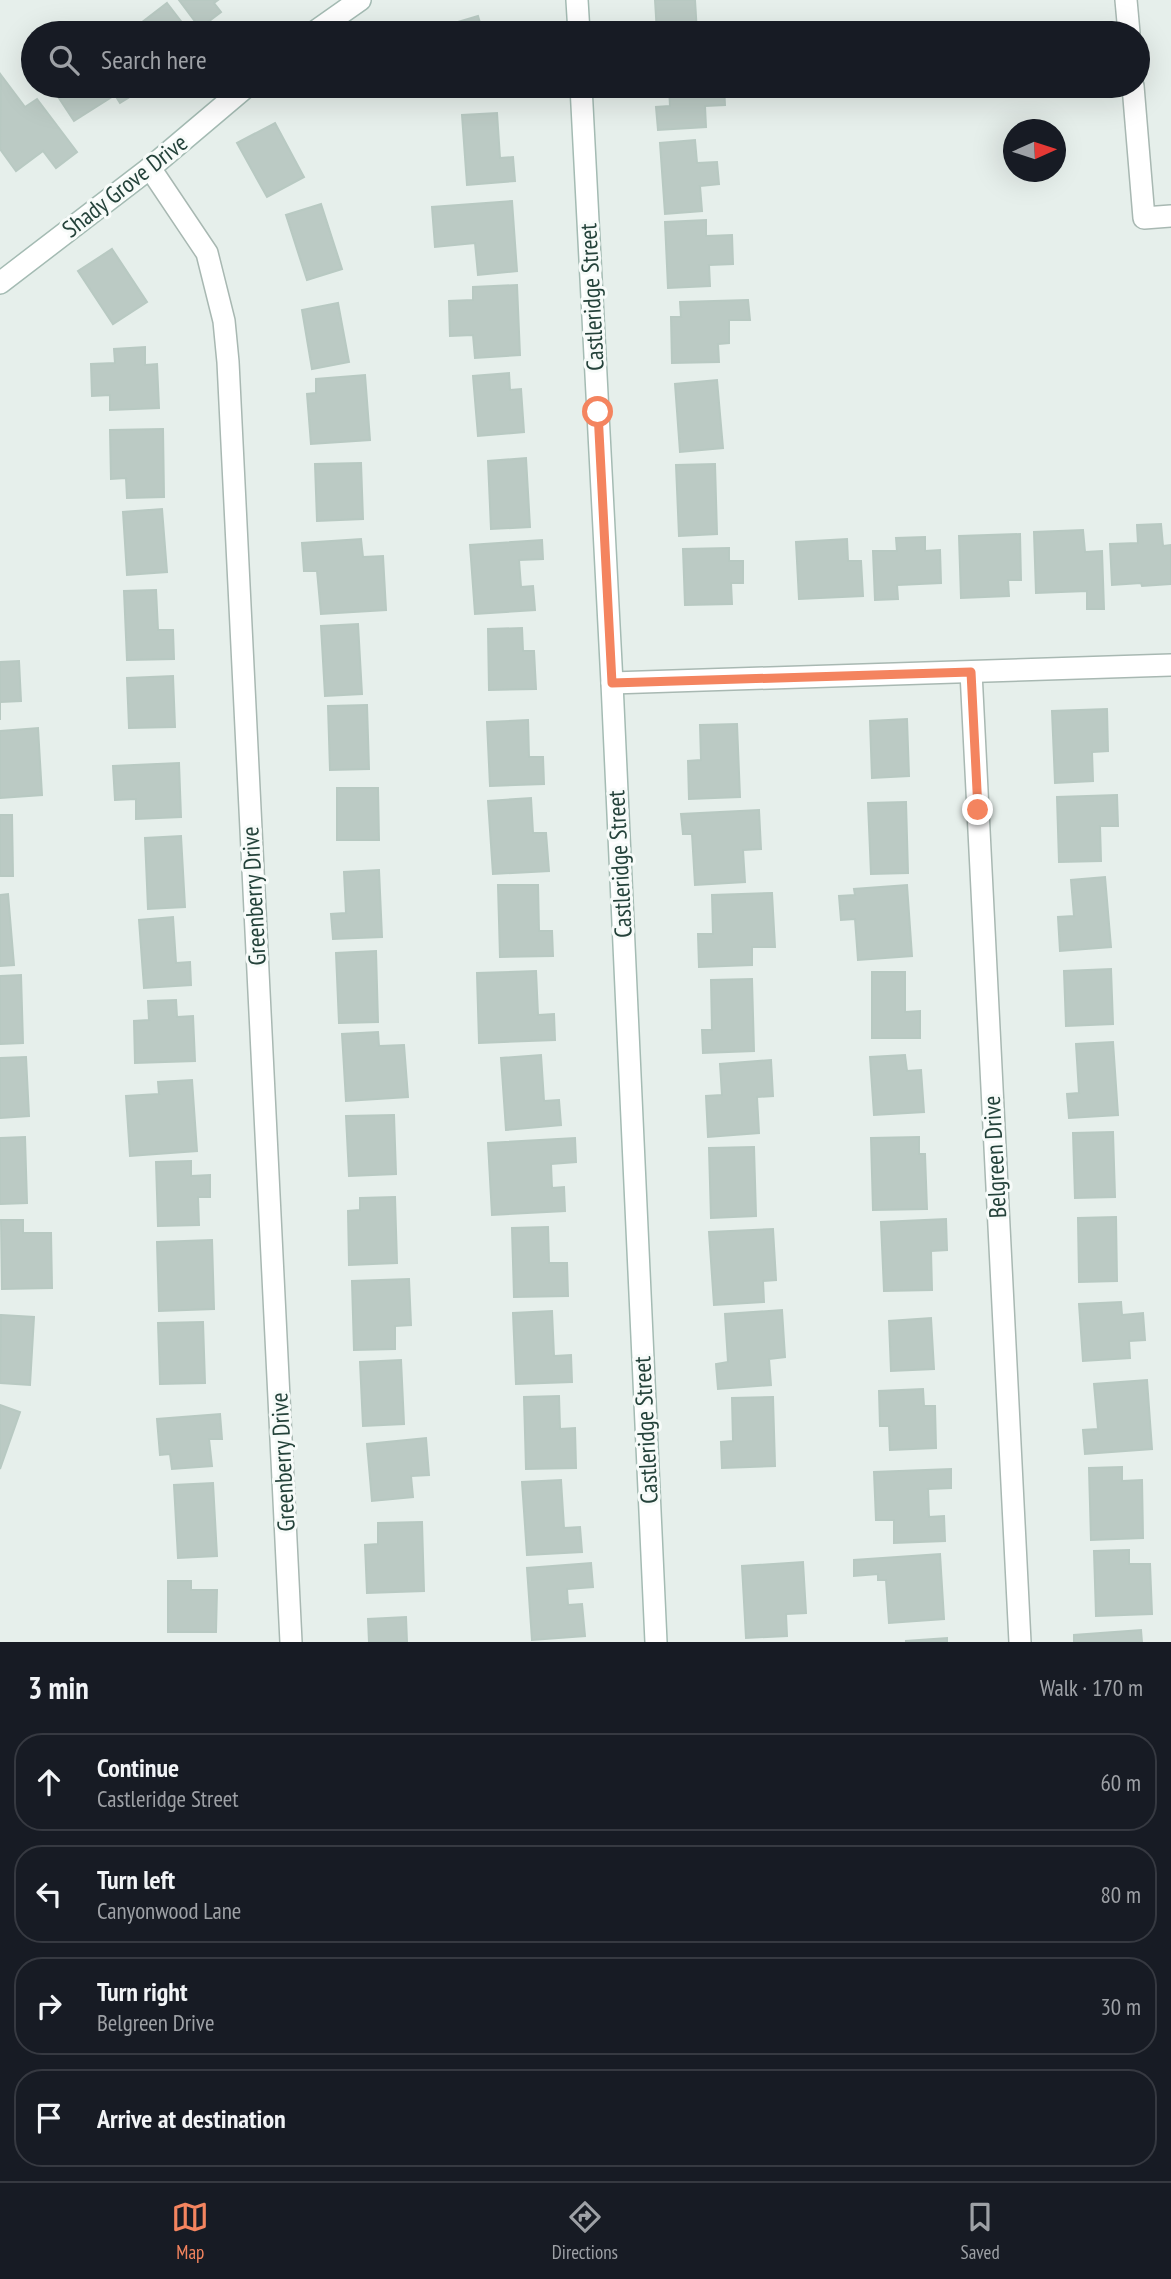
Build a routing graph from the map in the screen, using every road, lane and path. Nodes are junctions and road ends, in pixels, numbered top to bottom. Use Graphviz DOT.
graph roads {
  1 [pos="360,0"];
  2 [pos="577,0"];
  3 [pos="1126,0"];
  4 [pos="330,21"];
  5 [pos="578,21"];
  6 [pos="1128,21"];
  7 [pos="233,98"];
  8 [pos="582,98"];
  9 [pos="1134,98"];
  10 [pos="150,168"];
  11 [pos="1171,216"];
  12 [pos="0,283"];
  13 [pos="1171,665"];
  14 [pos="971,672"];
  15 [pos="612,683"];
  16 [pos="291,1642"];
  17 [pos="656,1642"];
  18 [pos="1020,1642"];
  1 -- 4 [label="street"];
  2 -- 5 [label="street"];
  3 -- 6 [label="street"];
  7 -- 10 [label="street, Shady Grove Drive"];
  8 -- 15 [label="street, Castleridge Street"];
  9 -- 11 [label="street"];
  10 -- 12 [label="street, Shady Grove Drive"];
  10 -- 16 [label="street, Greenberry Drive"];
  13 -- 14 [label="street"];
  14 -- 15 [label="street"];
  14 -- 18 [label="street, Belgreen Drive"];
  15 -- 17 [label="street, Castleridge Street"];
}
